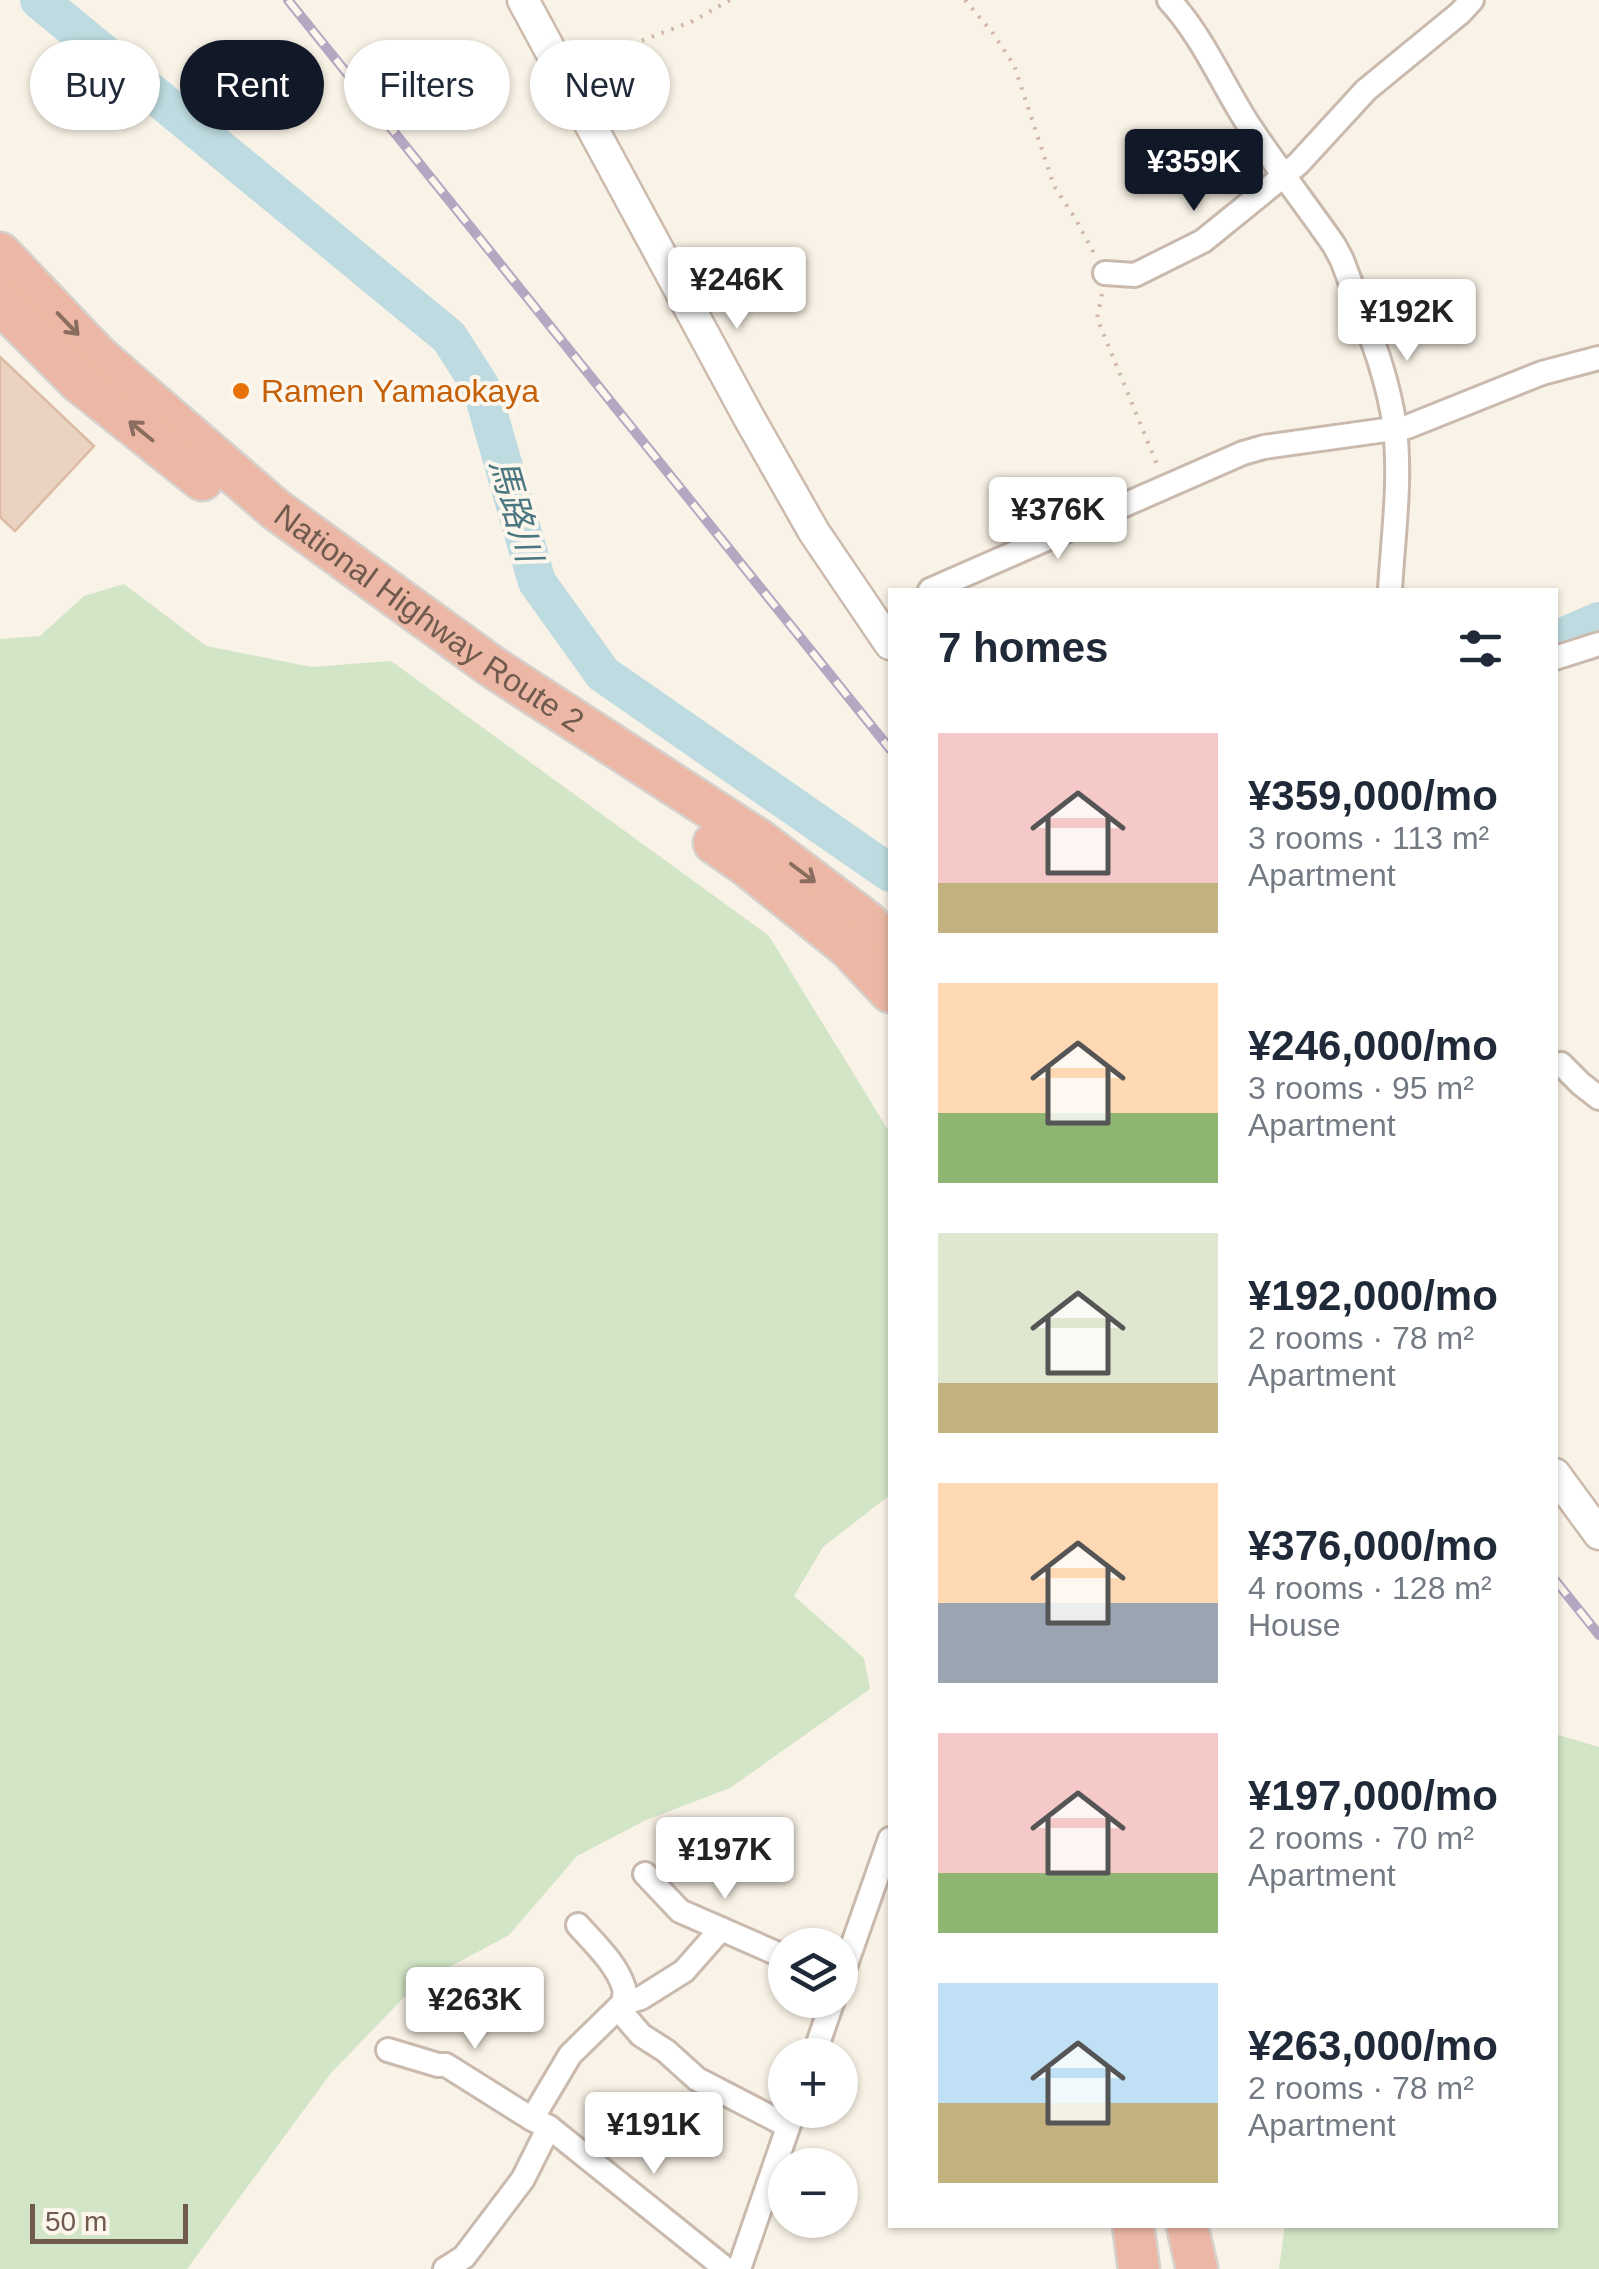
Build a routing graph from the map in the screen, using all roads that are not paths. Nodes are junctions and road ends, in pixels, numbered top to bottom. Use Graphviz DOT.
graph roads {
  1 [pos="523,0"];
  2 [pos="1168,0"];
  3 [pos="1472,0"];
  4 [pos="1285,176"];
  5 [pos="0,253"];
  6 [pos="1105,273"];
  7 [pos="0,302"];
  8 [pos="1599,358"];
  9 [pos="1395,428"];
  10 [pos="934,588"];
  11 [pos="1390,588"];
  12 [pos="880,612"];
  13 [pos="888,638"];
  14 [pos="1599,644"];
  15 [pos="1558,657"];
  16 [pos="888,944"];
  17 [pos="888,990"];
  18 [pos="1558,1060"];
  19 [pos="1599,1098"];
  20 [pos="1558,1478"];
  21 [pos="1599,1534"];
  22 [pos="888,1845"];
  23 [pos="645,1874"];
  24 [pos="578,1925"];
  25 [pos="721,1929"];
  26 [pos="858,1930"];
  27 [pos="768,1950"];
  28 [pos="622,2004"];
  29 [pos="388,2050"];
  30 [pos="768,2108"];
  31 [pos="540,2123"];
  32 [pos="788,2128"];
  33 [pos="1109,2228"];
  34 [pos="1133,2228"];
  35 [pos="1167,2228"];
  36 [pos="1188,2228"];
  37 [pos="445,2269"];
  38 [pos="726,2269"];
  39 [pos="739,2269"];
  40 [pos="1115,2269"];
  41 [pos="1140,2269"];
  42 [pos="1174,2269"];
  43 [pos="1196,2269"];
  1 -- 12 [label="street"];
  2 -- 4 [label="street"];
  3 -- 4 [label="street"];
  4 -- 6 [label="street"];
  4 -- 9 [label="street"];
  5 -- 16 [label="highway, National Highway Route 2, one-way"];
  17 -- 7 [label="highway, National Highway Route 2, one-way"];
  8 -- 9 [label="street"];
  9 -- 10 [label="street"];
  9 -- 11 [label="street"];
  12 -- 13 [label="street"];
  14 -- 15 [label="street"];
  18 -- 19 [label="street"];
  20 -- 21 [label="street"];
  22 -- 26 [label="street"];
  23 -- 25 [label="street"];
  24 -- 28 [label="street"];
  25 -- 27 [label="street"];
  25 -- 28 [label="street"];
  28 -- 30 [label="street"];
  28 -- 31 [label="street"];
  29 -- 31 [label="street"];
  31 -- 37 [label="street"];
  31 -- 38 [label="street"];
  32 -- 39 [label="street"];
  33 -- 40 [label="highway"];
  34 -- 41 [label="highway"];
  35 -- 42 [label="highway"];
  36 -- 43 [label="highway"];
}
